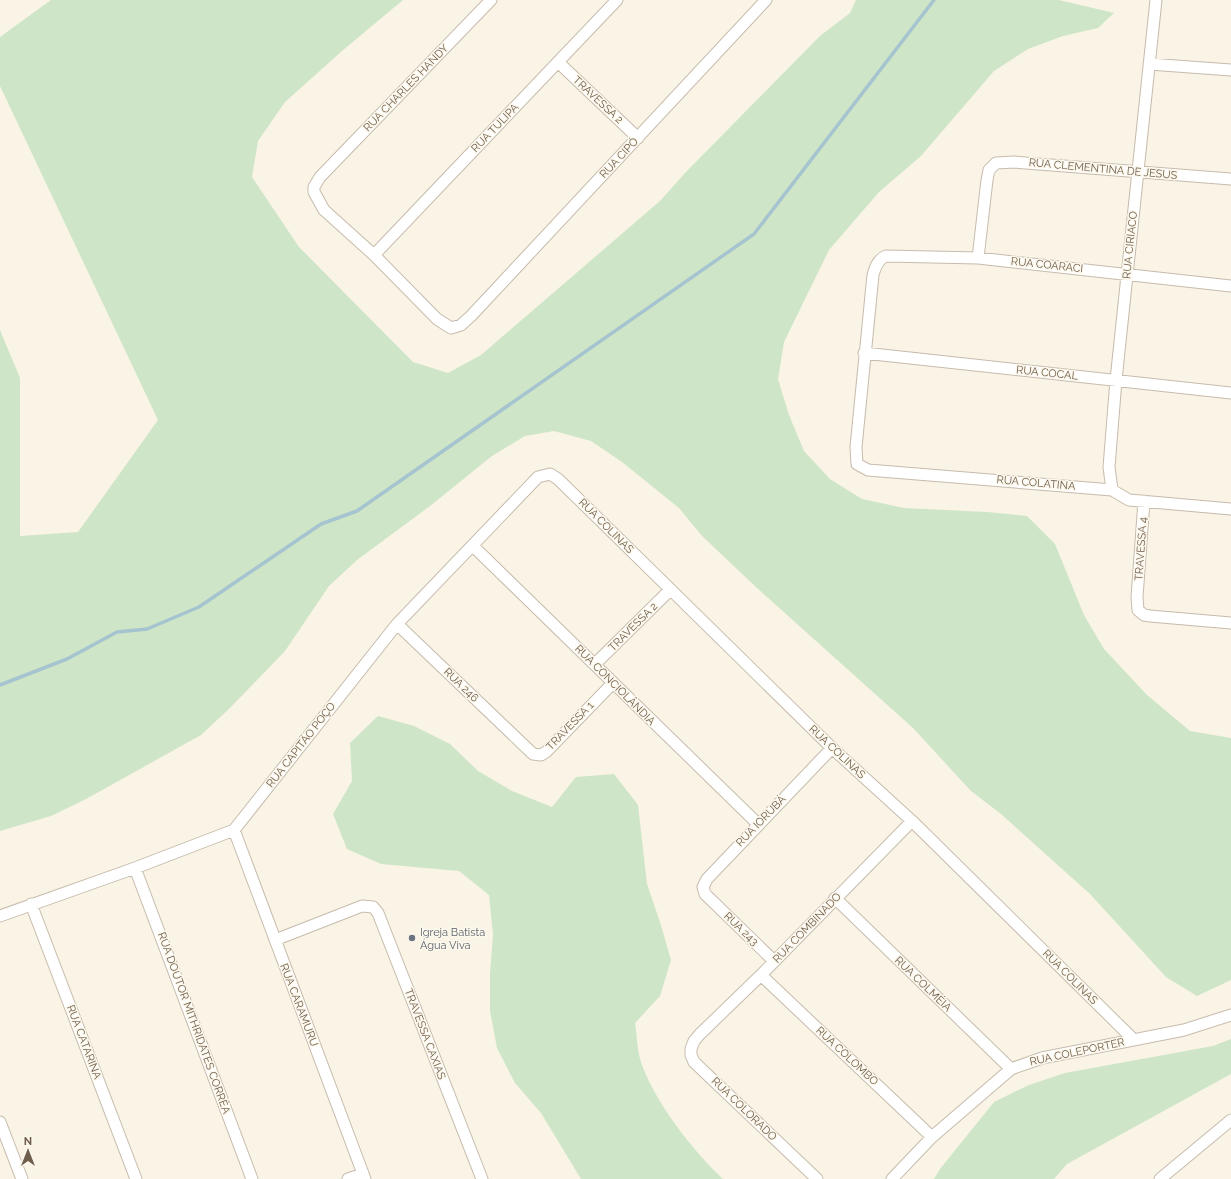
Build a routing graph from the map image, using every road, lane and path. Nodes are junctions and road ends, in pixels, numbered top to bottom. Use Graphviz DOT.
graph roads {
  1 [pos="491,0"];
  2 [pos="617,0"];
  3 [pos="766,0"];
  4 [pos="1156,0"];
  5 [pos="558,62"];
  6 [pos="1149,64"];
  7 [pos="1231,70"];
  8 [pos="638,138"];
  9 [pos="1137,171"];
  10 [pos="1231,179"];
  11 [pos="374,255"];
  12 [pos="978,258"];
  13 [pos="1127,273"];
  14 [pos="1231,286"];
  15 [pos="864,353"];
  16 [pos="1116,380"];
  17 [pos="1231,393"];
  18 [pos="538,477"];
  19 [pos="1112,490"];
  20 [pos="1144,501"];
  21 [pos="1231,509"];
  22 [pos="472,546"];
  23 [pos="670,590"];
  24 [pos="1231,623"];
  25 [pos="397,624"];
  26 [pos="595,664"];
  27 [pos="613,683"];
  28 [pos="524,746"];
  29 [pos="832,748"];
  30 [pos="912,821"];
  31 [pos="758,824"];
  32 [pos="234,830"];
  33 [pos="135,868"];
  34 [pos="709,898"];
  35 [pos="835,898"];
  36 [pos="31,904"];
  37 [pos="0,916"];
  38 [pos="275,940"];
  39 [pos="774,961"];
  40 [pos="762,975"];
  41 [pos="1231,1015"];
  42 [pos="700,1034"];
  43 [pos="1134,1040"];
  44 [pos="1011,1069"];
  45 [pos="1231,1120"];
  46 [pos="0,1122"];
  47 [pos="932,1137"];
  48 [pos="364,1176"];
  49 [pos="22,1179"];
  50 [pos="136,1179"];
  51 [pos="252,1179"];
  52 [pos="348,1179"];
  53 [pos="482,1179"];
  54 [pos="817,1179"];
  55 [pos="892,1179"];
  56 [pos="1160,1179"];
  1 -- 11 [label="street, RUA CHARLES HANDY"];
  2 -- 5 [label="street, RUA TULIPA"];
  3 -- 8 [label="street, RUA CIPÓ"];
  4 -- 6 [label="street, RUA CIRIACO"];
  5 -- 8 [label="street, TRAVESSA 2"];
  5 -- 11 [label="street, RUA TULIPA"];
  6 -- 7 [label="street"];
  6 -- 9 [label="street, RUA CIRIACO"];
  8 -- 11 [label="street, RUA CIPÓ"];
  9 -- 10 [label="street, RUA CLEMENTINA DE JESUS"];
  9 -- 12 [label="street, RUA CLEMENTINA DE JESUS"];
  9 -- 13 [label="street, RUA CIRIACO"];
  12 -- 13 [label="street, RUA COARACI"];
  12 -- 15 [label="street, RUA COARACI"];
  13 -- 14 [label="street, RUA COARACI"];
  13 -- 16 [label="street, RUA CIRIACO"];
  15 -- 16 [label="street, RUA COCAL"];
  15 -- 19 [label="street, RUA COLATINA"];
  16 -- 17 [label="street, RUA COCAL"];
  16 -- 19 [label="street, RUA CIRIACO"];
  18 -- 22 [label="street, RUA CAPITÃO POÇO"];
  18 -- 23 [label="street, RUA COLINAS"];
  19 -- 20 [label="street, RUA COLATINA"];
  20 -- 21 [label="street, RUA COLATINA"];
  20 -- 24 [label="street, TRAVESSA 4"];
  22 -- 25 [label="street, RUA CAPITÃO POÇO"];
  22 -- 26 [label="street, RUA CONCIOLÂNDIA"];
  23 -- 26 [label="street, TRAVESSA 2"];
  23 -- 29 [label="street, RUA COLINAS"];
  25 -- 28 [label="street, RUA 246"];
  25 -- 32 [label="street, RUA CAPITÃO POÇO"];
  26 -- 27 [label="street, RUA CONCIOLÂNDIA"];
  27 -- 28 [label="street, TRAVESSA 1"];
  27 -- 31 [label="street, RUA CONCIOLÂNDIA"];
  29 -- 30 [label="street, RUA COLINAS"];
  29 -- 31 [label="street, RUA IORUBÁ"];
  30 -- 35 [label="street, RUA COMBINADO"];
  30 -- 43 [label="street, RUA COLINAS"];
  31 -- 34 [label="street, RUA IORUBÁ"];
  32 -- 33 [label="street"];
  32 -- 38 [label="street, RUA CARAMURU"];
  33 -- 36 [label="street"];
  33 -- 51 [label="street, RUA DOUTOR MITHRIDATES CORRÊA"];
  34 -- 39 [label="street, RUA 243"];
  35 -- 39 [label="street, RUA COMBINADO"];
  35 -- 44 [label="street, RUA COLMÉIA"];
  36 -- 37 [label="street"];
  36 -- 50 [label="street, RUA CATARINA"];
  38 -- 48 [label="street, RUA CARAMURU"];
  38 -- 53 [label="street, TRAVESSA CAXIAS"];
  39 -- 40 [label="street, RUA COMBINADO"];
  40 -- 42 [label="street, RUA COMBINADO"];
  40 -- 47 [label="street, RUA COLOMBO"];
  41 -- 43 [label="street, RUA COLEPORTER"];
  42 -- 54 [label="street, RUA COLORADO"];
  43 -- 44 [label="street, RUA COLEPORTER"];
  44 -- 47 [label="street, RUA COLEPORTER"];
  45 -- 56 [label="street"];
  46 -- 49 [label="street"];
  47 -- 55 [label="street, RUA COLEPORTER"];
  48 -- 52 [label="street"];
}
